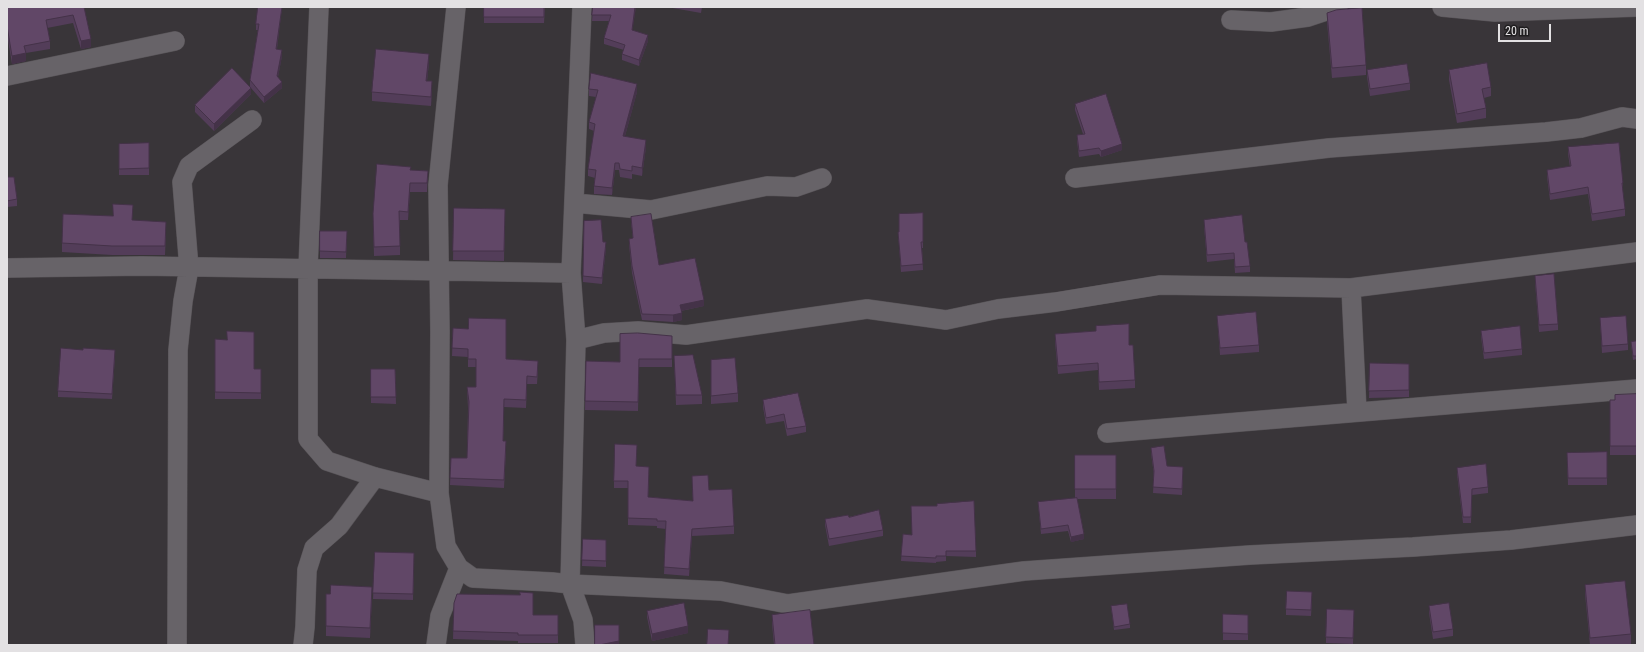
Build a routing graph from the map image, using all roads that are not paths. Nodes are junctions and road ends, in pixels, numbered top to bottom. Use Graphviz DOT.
graph roads {
  1 [pos="319,7"];
  2 [pos="456,7"];
  3 [pos="582,7"];
  4 [pos="1338,7"];
  5 [pos="1442,7"];
  6 [pos="1637,7"];
  7 [pos="1231,20"];
  8 [pos="175,41"];
  9 [pos="7,76"];
  10 [pos="1637,119"];
  11 [pos="252,120"];
  12 [pos="822,178"];
  13 [pos="1075,178"];
  14 [pos="574,203"];
  15 [pos="1637,252"];
  16 [pos="7,268"];
  17 [pos="190,268"];
  18 [pos="308,268"];
  19 [pos="439,270"];
  20 [pos="571,273"];
  21 [pos="1351,288"];
  22 [pos="576,340"];
  23 [pos="1637,389"];
  24 [pos="1357,412"];
  25 [pos="1107,433"];
  26 [pos="375,477"];
  27 [pos="439,493"];
  28 [pos="1637,524"];
  29 [pos="458,568"];
  30 [pos="570,584"];
  31 [pos="177,645"];
  32 [pos="303,645"];
  33 [pos="436,645"];
  34 [pos="585,645"];
  1 -- 18 [label="street"];
  2 -- 19 [label="street"];
  3 -- 14 [label="street"];
  4 -- 7 [label="street"];
  5 -- 6 [label="street"];
  8 -- 9 [label="street"];
  10 -- 13 [label="street"];
  11 -- 17 [label="street"];
  12 -- 14 [label="street"];
  14 -- 20 [label="street"];
  15 -- 21 [label="street"];
  16 -- 17 [label="street"];
  17 -- 18 [label="street"];
  17 -- 31 [label="street"];
  18 -- 19 [label="street"];
  18 -- 26 [label="street"];
  19 -- 20 [label="street"];
  19 -- 27 [label="street"];
  20 -- 22 [label="street"];
  21 -- 22 [label="street"];
  21 -- 24 [label="street"];
  22 -- 30 [label="street"];
  23 -- 24 [label="street"];
  24 -- 25 [label="street"];
  26 -- 27 [label="street"];
  26 -- 32 [label="street"];
  27 -- 29 [label="street"];
  28 -- 30 [label="street"];
  29 -- 30 [label="street"];
  29 -- 33 [label="street"];
  30 -- 34 [label="street"];
}
